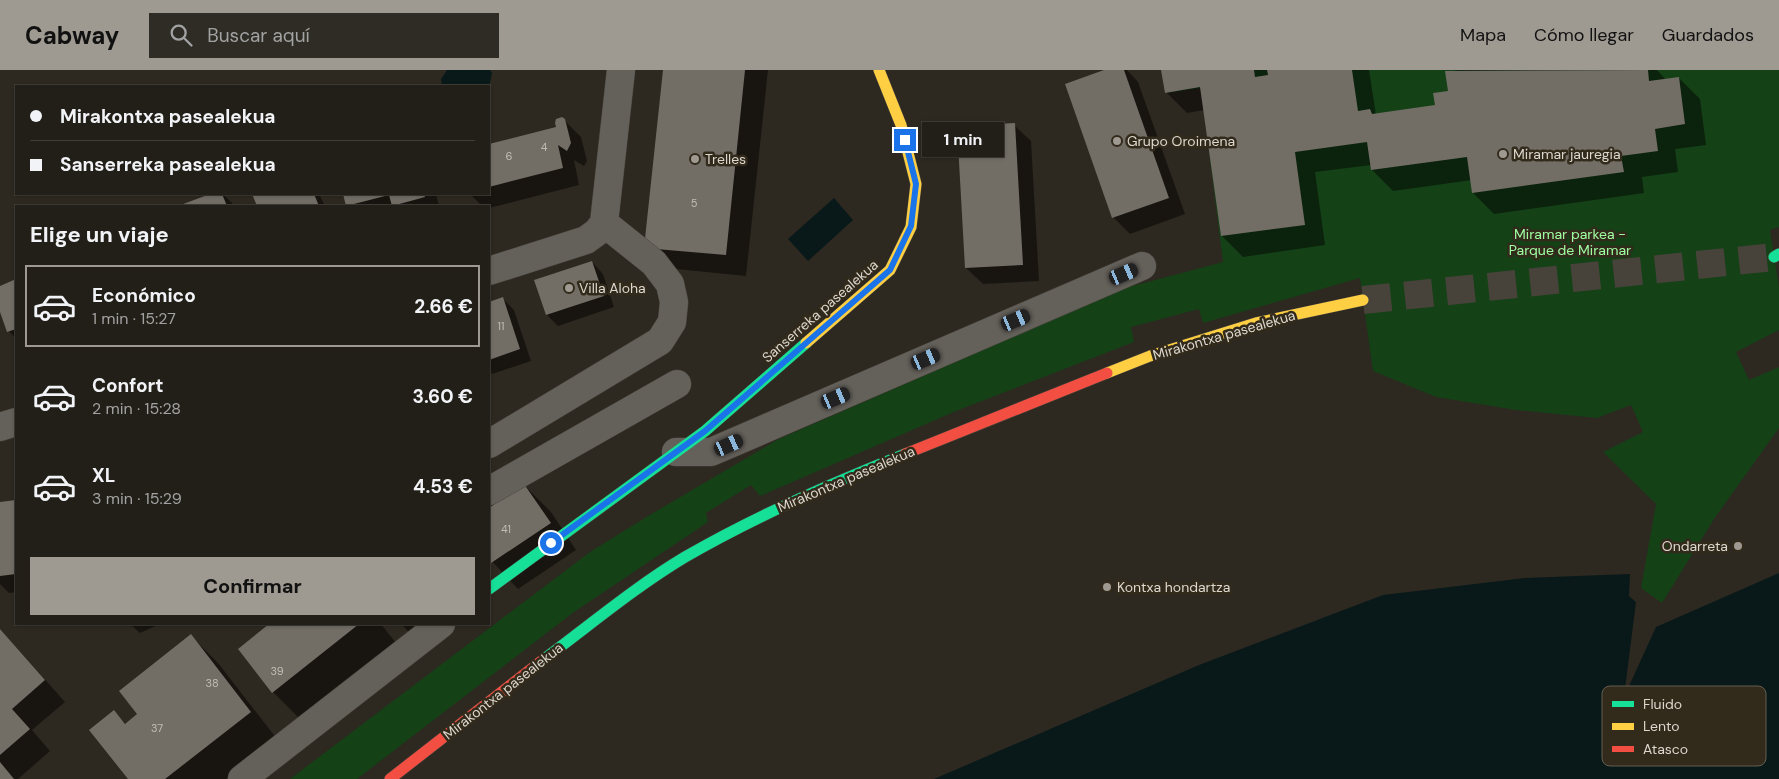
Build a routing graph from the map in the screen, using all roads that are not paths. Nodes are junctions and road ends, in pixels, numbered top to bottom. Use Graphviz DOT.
graph roads {
  1 [pos="621,70"];
  2 [pos="879,70"];
  3 [pos="604,223"];
  4 [pos="1142,266"];
  5 [pos="490,271"];
  6 [pos="1363,300"];
  7 [pos="678,384"];
  8 [pos="15,422"];
  9 [pos="0,427"];
  10 [pos="490,443"];
  11 [pos="676,452"];
  12 [pos="490,490"];
  13 [pos="490,588"];
  14 [pos="440,625"];
  15 [pos="242,779"];
  16 [pos="390,779"];
  1 -- 3 [label="street"];
  2 -- 11 [label="main road, Sanserreka pasealekua"];
  3 -- 5 [label="street"];
  3 -- 10 [label="street"];
  4 -- 11 [label="street"];
  6 -- 16 [label="main road, Mirakontxa pasealekua"];
  7 -- 12 [label="street"];
  8 -- 9 [label="street"];
  11 -- 13 [label="main road"];
  14 -- 15 [label="street"];
}
